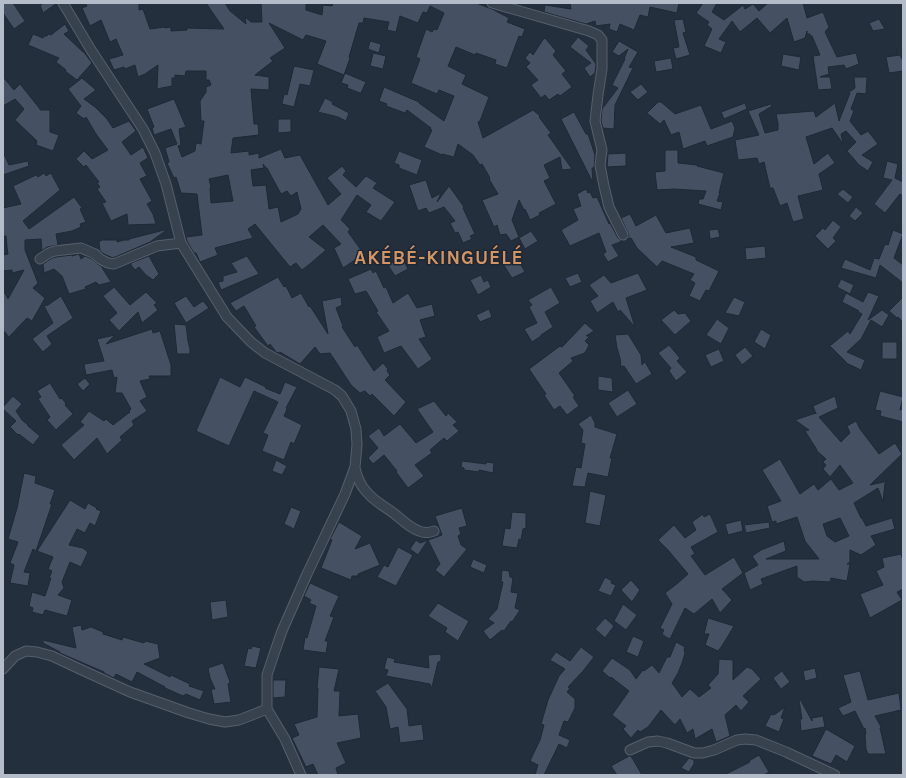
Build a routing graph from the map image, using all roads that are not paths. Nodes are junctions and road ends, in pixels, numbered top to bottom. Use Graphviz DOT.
graph roads {
  1 [pos="64,3"];
  2 [pos="492,3"];
  3 [pos="623,235"];
  4 [pos="181,243"];
  5 [pos="40,259"];
  6 [pos="355,466"];
  7 [pos="434,531"];
  8 [pos="3,669"];
  9 [pos="267,709"];
  10 [pos="630,750"];
  11 [pos="301,775"];
  12 [pos="835,775"];
  1 -- 4 [label="street"];
  2 -- 3 [label="street"];
  4 -- 5 [label="street"];
  4 -- 6 [label="street"];
  6 -- 7 [label="street"];
  6 -- 9 [label="street"];
  8 -- 9 [label="street"];
  9 -- 11 [label="street"];
  10 -- 12 [label="street"];
}
